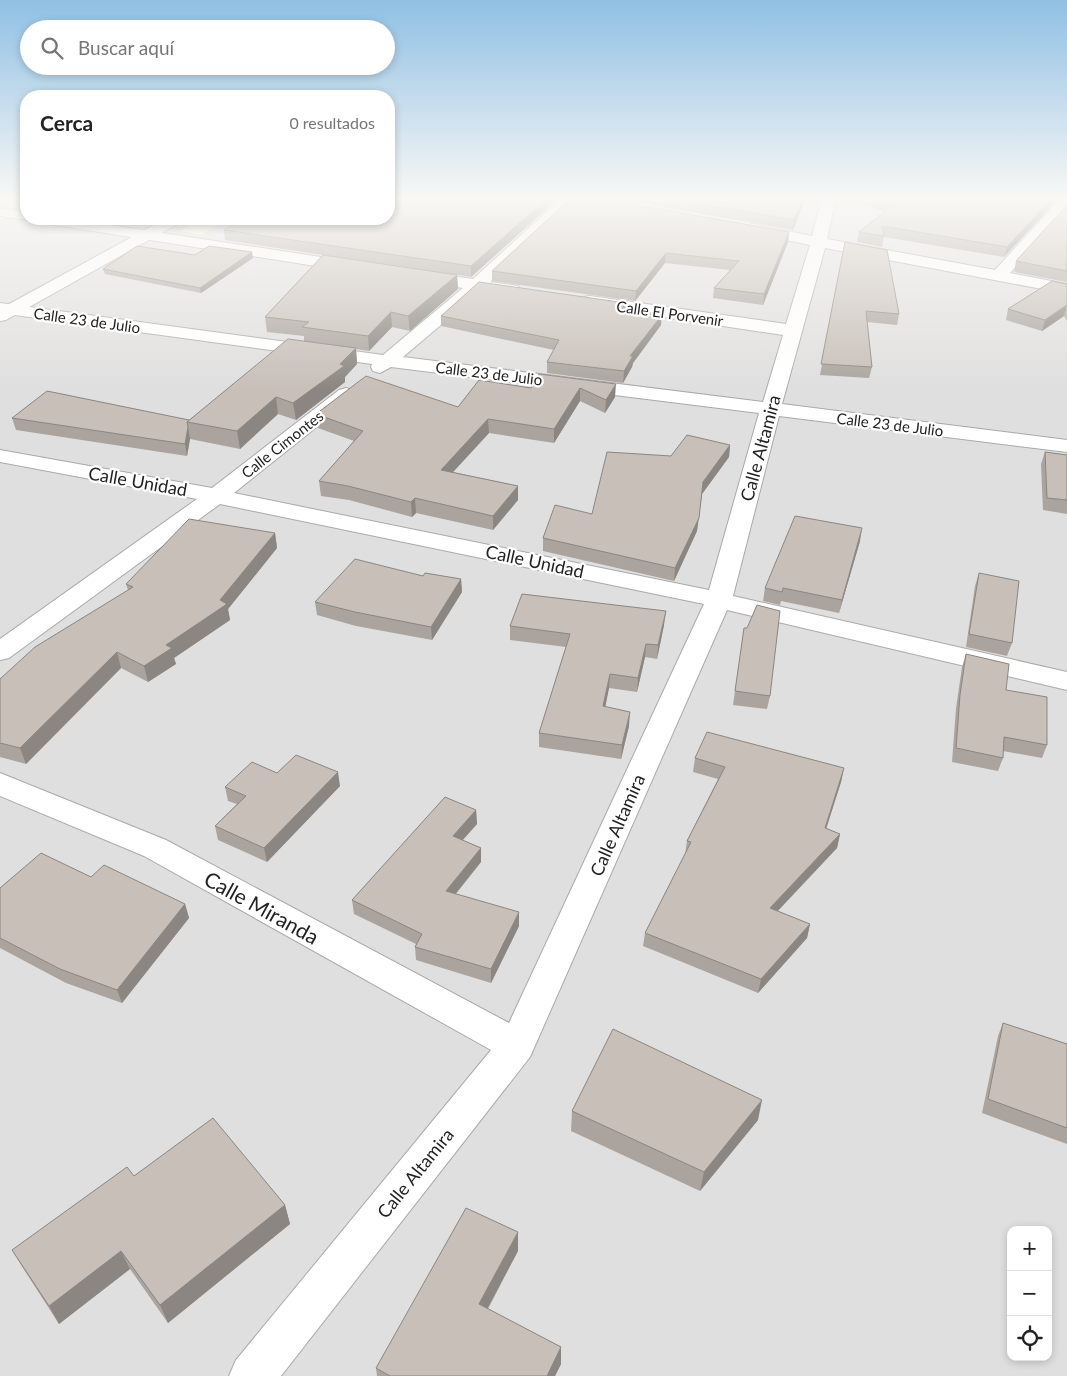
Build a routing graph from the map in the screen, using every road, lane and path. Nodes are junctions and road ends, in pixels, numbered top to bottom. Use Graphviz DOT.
graph roads {
  1 [pos="97,261"];
  2 [pos="316,261"];
  3 [pos="502,261"];
  4 [pos="813,261"];
  5 [pos="926,261"];
  6 [pos="1011,261"];
  7 [pos="369,269"];
  8 [pos="408,275"];
  9 [pos="999,275"];
  10 [pos="476,285"];
  11 [pos="1062,288"];
  12 [pos="525,292"];
  13 [pos="573,299"];
  14 [pos="4,311"];
  15 [pos="794,331"];
  16 [pos="388,361"];
  17 [pos="771,408"];
  18 [pos="1067,446"];
  19 [pos="0,456"];
  20 [pos="216,496"];
  21 [pos="720,600"];
  22 [pos="0,652"];
  23 [pos="1067,681"];
  24 [pos="0,784"];
  25 [pos="517,1046"];
  26 [pos="252,1376"];
  1 -- 14 [label="street"];
  2 -- 7 [label="street"];
  3 -- 10 [label="street, Calle Cimontes"];
  4 -- 15 [label="street, Calle Altamira"];
  5 -- 9 [label="street"];
  6 -- 9 [label="street"];
  8 -- 10 [label="street"];
  9 -- 11 [label="street"];
  10 -- 12 [label="street"];
  10 -- 16 [label="street, Calle Cimontes"];
  13 -- 15 [label="street, Calle El Porvenir"];
  14 -- 16 [label="street, Calle 23 de Julio"];
  15 -- 17 [label="street, Calle Altamira"];
  16 -- 17 [label="street, Calle 23 de Julio"];
  16 -- 20 [label="street, Calle Cimontes"];
  17 -- 18 [label="street, Calle 23 de Julio"];
  17 -- 21 [label="street, Calle Altamira"];
  19 -- 20 [label="street, Calle Unidad"];
  20 -- 21 [label="street, Calle Unidad"];
  20 -- 22 [label="street, Calle Cimontes"];
  21 -- 23 [label="street, Calle Unidad"];
  21 -- 25 [label="street, Calle Altamira"];
  24 -- 25 [label="street, Calle Miranda"];
  25 -- 26 [label="street, Calle Altamira"];
}
